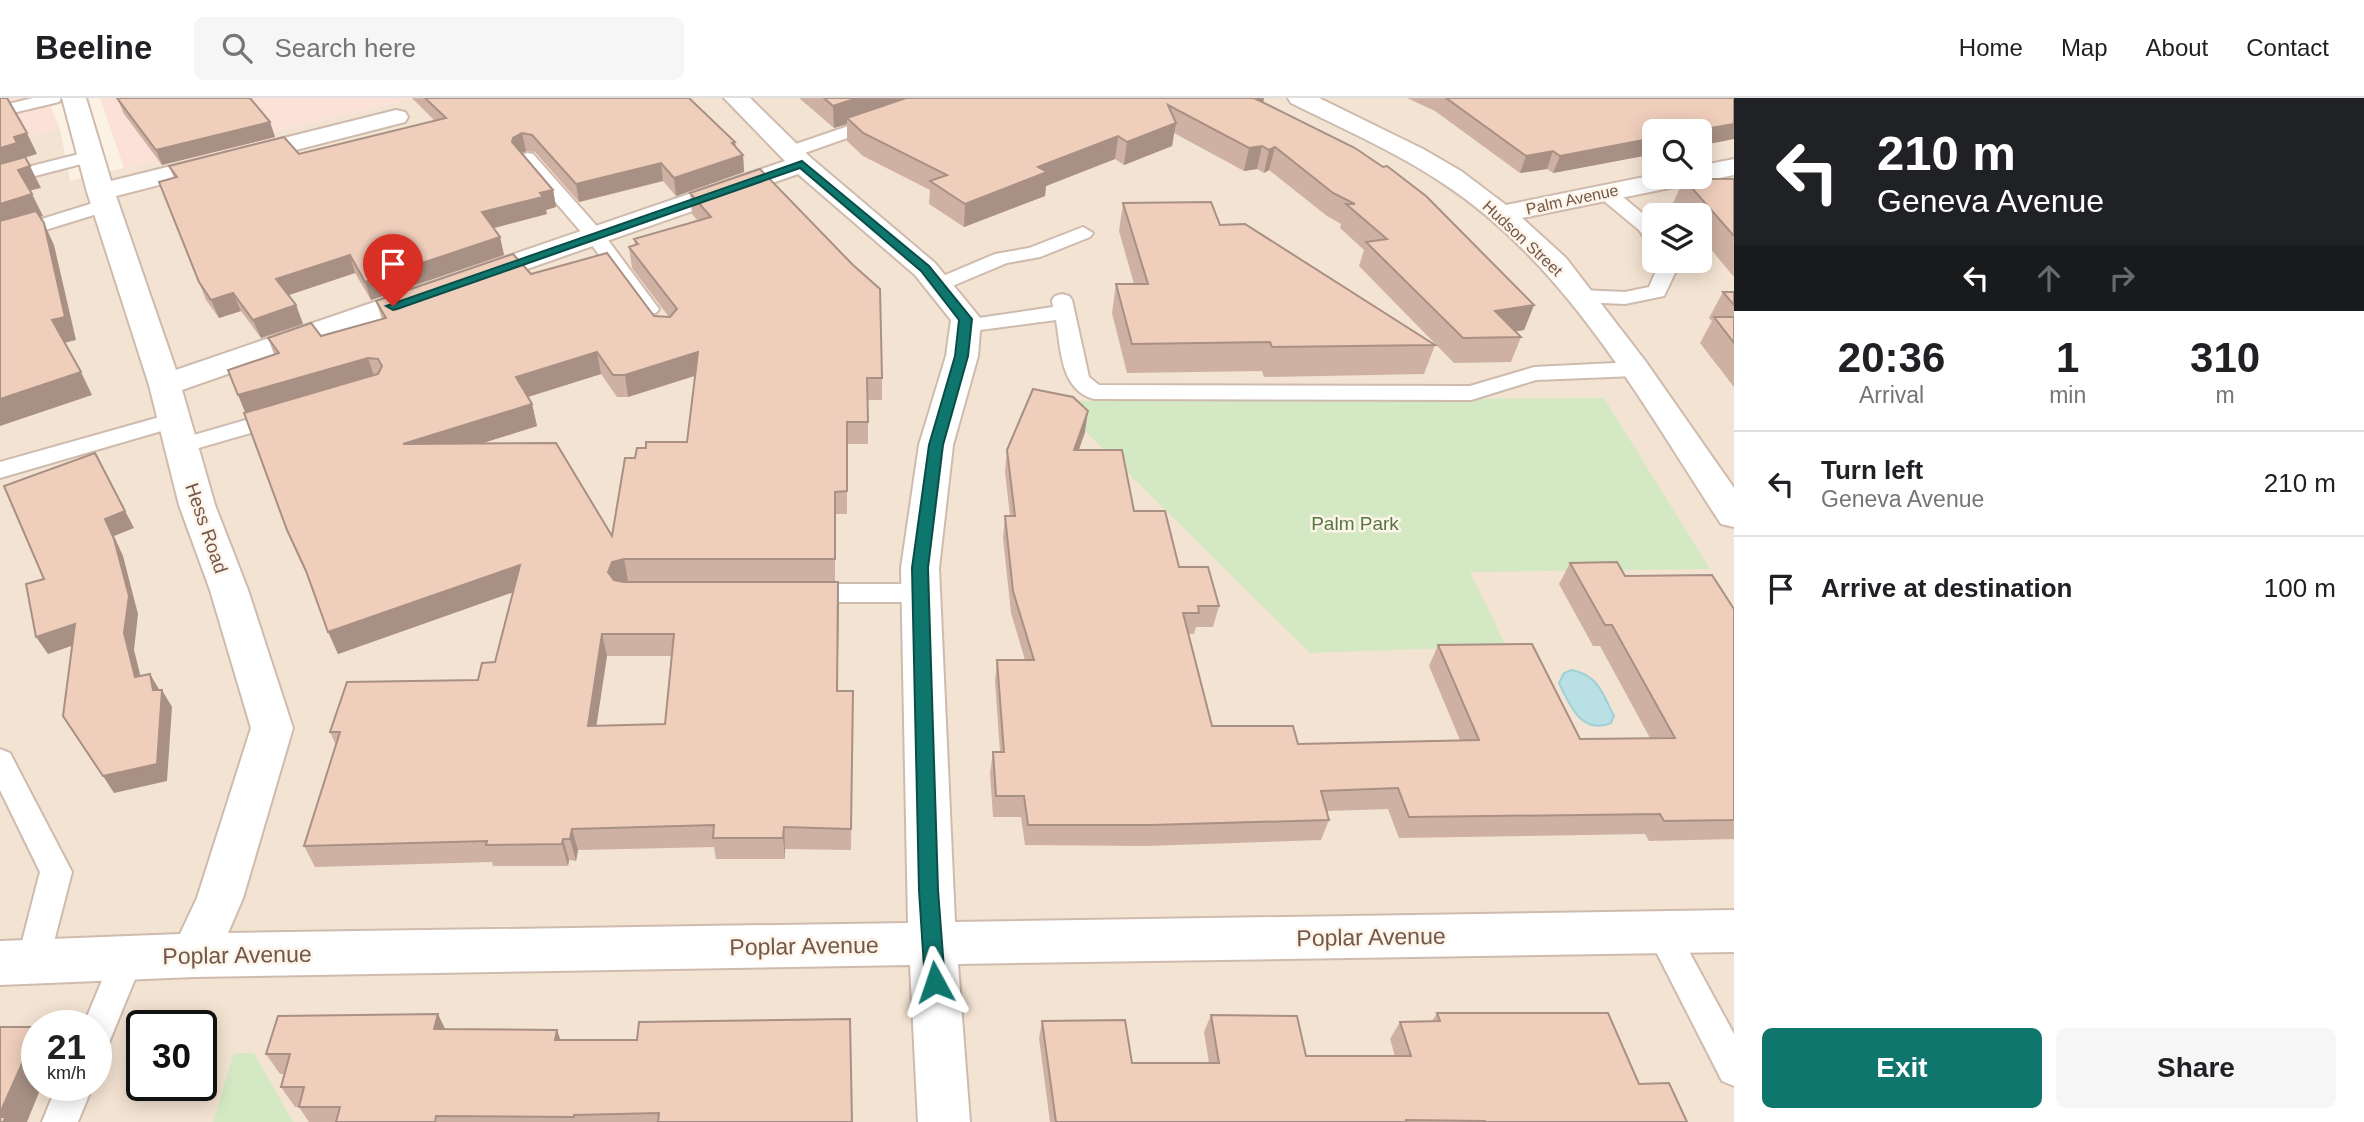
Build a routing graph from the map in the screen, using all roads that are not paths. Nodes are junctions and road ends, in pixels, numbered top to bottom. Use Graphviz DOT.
graph roads {
  1 [pos="53,98"];
  2 [pos="74,98"];
  3 [pos="736,98"];
  4 [pos="1300,98"];
  5 [pos="0,111"];
  6 [pos="896,115"];
  7 [pos="396,117"];
  8 [pos="91,156"];
  9 [pos="527,158"];
  10 [pos="796,158"];
  11 [pos="1734,167"];
  12 [pos="1712,171"];
  13 [pos="0,180"];
  14 [pos="1642,185"];
  15 [pos="1605,192"];
  16 [pos="103,198"];
  17 [pos="1501,214"];
  18 [pos="1642,223"];
  19 [pos="1083,233"];
  20 [pos="594,236"];
  21 [pos="0,238"];
  22 [pos="1665,273"];
  23 [pos="938,285"];
  24 [pos="1580,296"];
  25 [pos="658,321"];
  26 [pos="965,326"];
  27 [pos="1635,369"];
  28 [pos="165,385"];
  29 [pos="311,408"];
  30 [pos="177,433"];
  31 [pos="0,470"];
  32 [pos="1734,514"];
  33 [pos="781,593"];
  34 [pos="920,593"];
  35 [pos="0,761"];
  36 [pos="1734,931"];
  37 [pos="1662,932"];
  38 [pos="932,944"];
  39 [pos="194,955"];
  40 [pos="128,957"];
  41 [pos="16,962"];
  42 [pos="106,1010"];
  43 [pos="1734,1069"];
  44 [pos="69,1101"];
  45 [pos="60,1122"];
  46 [pos="944,1122"];
  1 -- 5 [label="lane"];
  2 -- 8 [label="street, Hess Road"];
  3 -- 10 [label="street"];
  4 -- 17 [label="street, Hudson Street"];
  6 -- 10 [label="lane"];
  7 -- 16 [label="street"];
  8 -- 13 [label="lane"];
  8 -- 16 [label="street, Hess Road"];
  9 -- 20 [label="lane"];
  10 -- 20 [label="street"];
  10 -- 23 [label="street"];
  11 -- 12 [label="street"];
  14 -- 15 [label="street, Palm Avenue"];
  15 -- 17 [label="street, Palm Avenue"];
  15 -- 18 [label="lane"];
  16 -- 21 [label="lane"];
  16 -- 28 [label="street, Hess Road"];
  17 -- 24 [label="street, Hudson Street"];
  19 -- 23 [label="lane"];
  20 -- 25 [label="lane"];
  20 -- 28 [label="street"];
  22 -- 24 [label="lane"];
  23 -- 26 [label="street"];
  24 -- 27 [label="street, Hudson Street"];
  26 -- 27 [label="lane"];
  26 -- 34 [label="street"];
  27 -- 32 [label="street, Hudson Street"];
  28 -- 30 [label="street, Hess Road"];
  29 -- 30 [label="lane"];
  30 -- 31 [label="lane"];
  30 -- 39 [label="street, Hess Road"];
  33 -- 34 [label="lane"];
  34 -- 38 [label="street"];
  35 -- 41 [label="lane"];
  36 -- 37 [label="street, Poplar Avenue"];
  37 -- 38 [label="street, Poplar Avenue"];
  37 -- 43 [label="lane"];
  38 -- 39 [label="street, Poplar Avenue"];
  38 -- 46 [label="street"];
  39 -- 40 [label="street, Poplar Avenue"];
  40 -- 41 [label="street, Poplar Avenue"];
  40 -- 42 [label="lane"];
  44 -- 45 [label="lane"];
}
